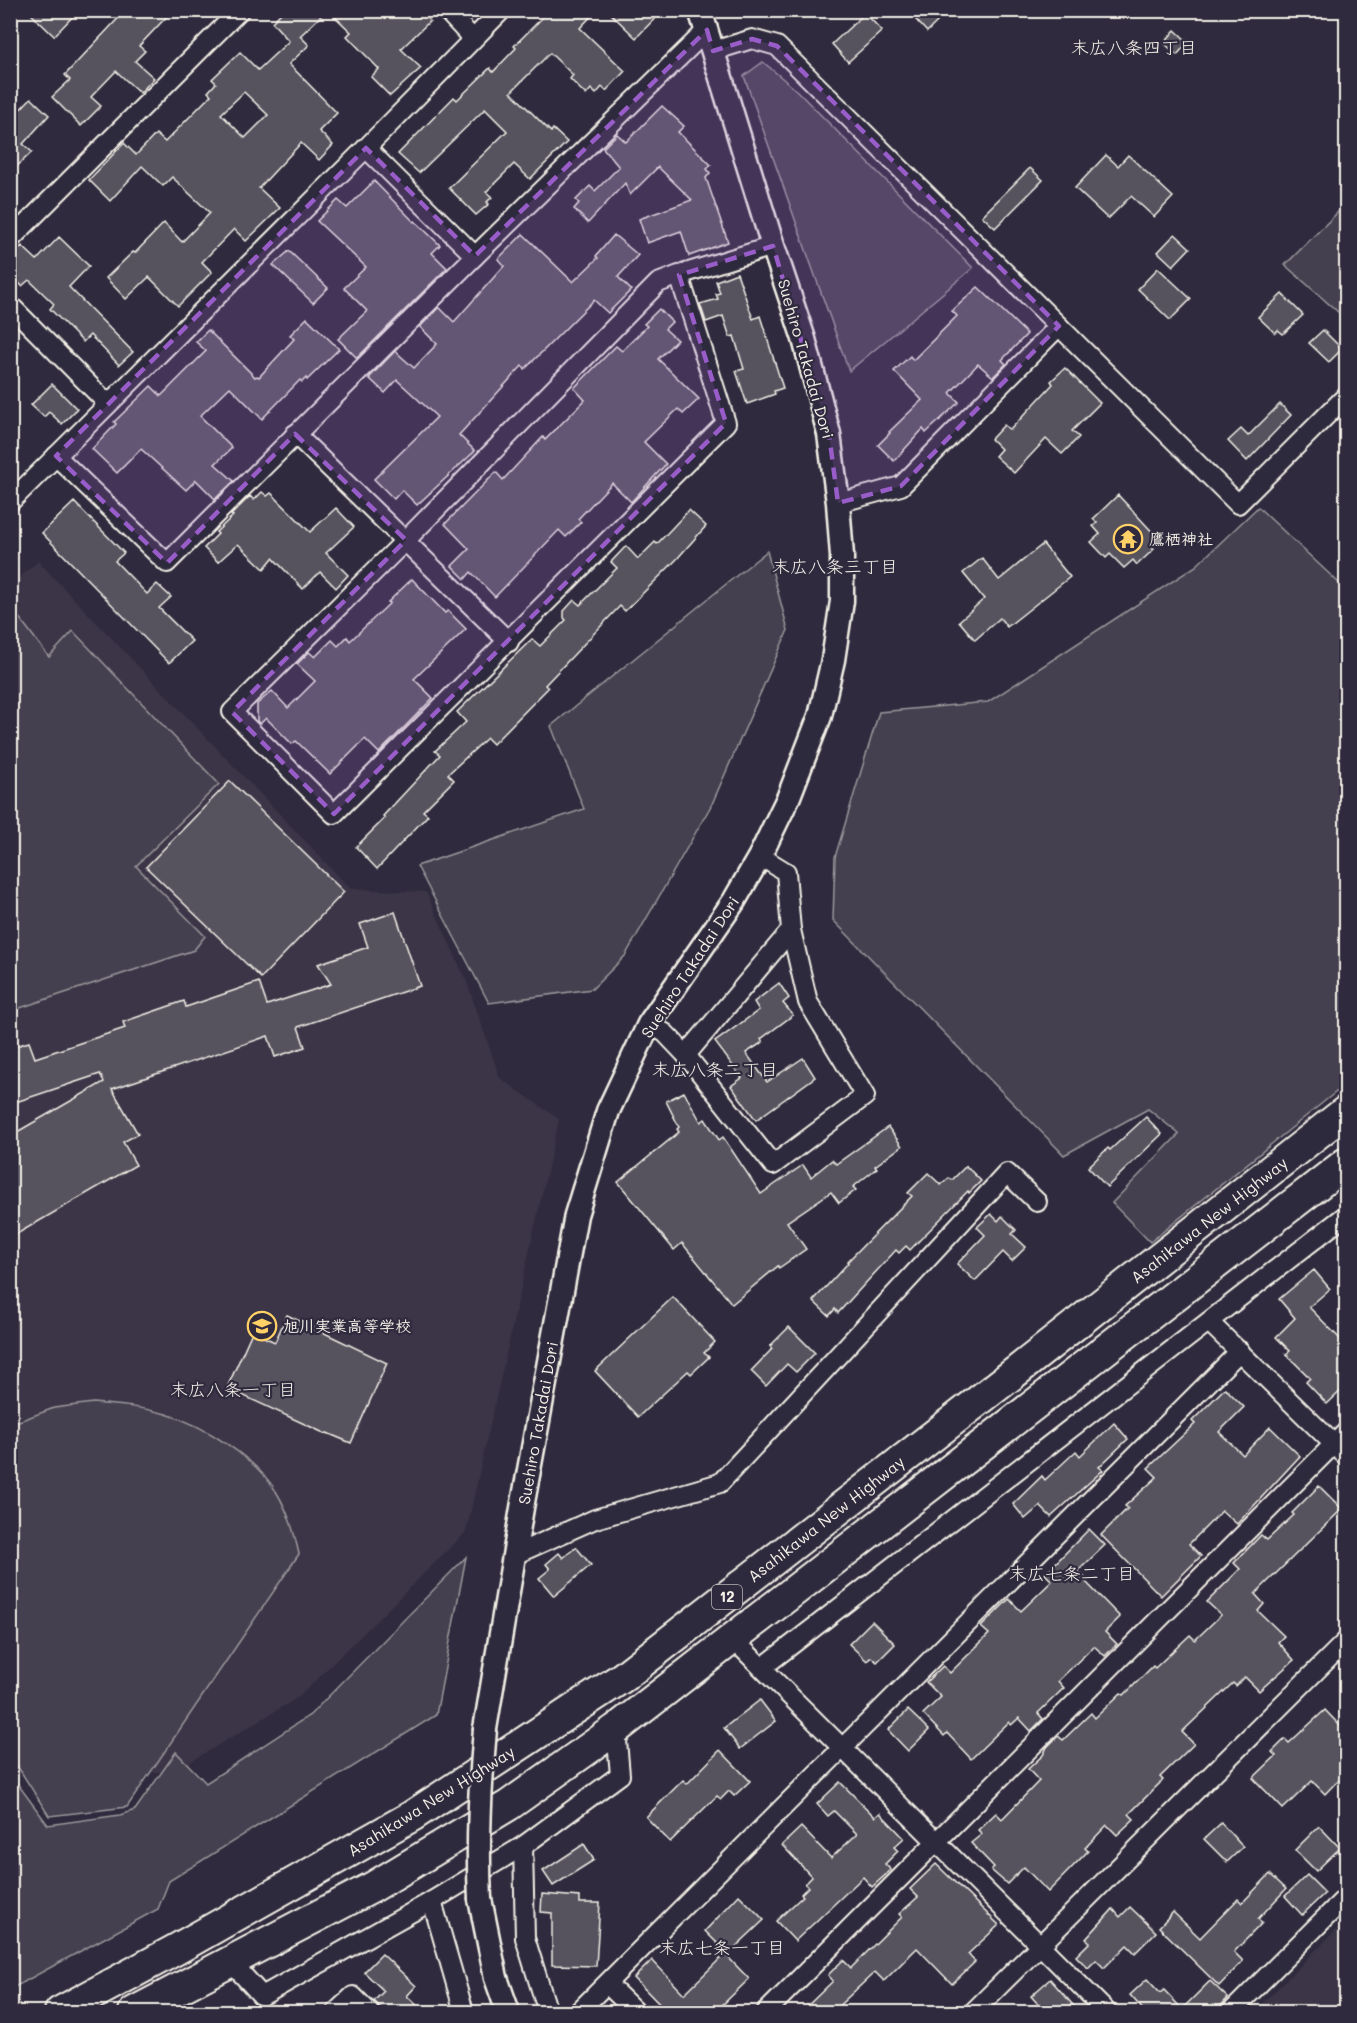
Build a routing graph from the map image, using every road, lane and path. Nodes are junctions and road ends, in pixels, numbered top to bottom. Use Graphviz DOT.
graph roads {
  1 [pos="240,10"];
  2 [pos="446,10"];
  3 [pos="502,10"];
  4 [pos="707,31"];
  5 [pos="473,39"];
  6 [pos="366,148"];
  7 [pos="10,240"];
  8 [pos="773,246"];
  9 [pos="476,256"];
  10 [pos="679,275"];
  11 [pos="10,305"];
  12 [pos="1059,326"];
  13 [pos="1347,396"];
  14 [pos="108,404"];
  15 [pos="296,434"];
  16 [pos="56,456"];
  17 [pos="10,502"];
  18 [pos="838,503"];
  19 [pos="406,540"];
  20 [pos="508,642"];
  21 [pos="760,856"];
  22 [pos="791,930"];
  23 [pos="649,1024"];
  24 [pos="686,1054"];
  25 [pos="1347,1111"];
  26 [pos="1347,1163"];
  27 [pos="1037,1202"];
  28 [pos="1347,1215"];
  29 [pos="1210,1323"];
  30 [pos="1240,1351"];
  31 [pos="1342,1444"];
  32 [pos="514,1555"];
  33 [pos="733,1639"];
  34 [pos="1347,1641"];
  35 [pos="764,1667"];
  36 [pos="616,1729"];
  37 [pos="842,1747"];
  38 [pos="938,1842"];
  39 [pos="523,1846"];
  40 [pos="1347,1898"];
  41 [pos="432,1900"];
  42 [pos="1039,1946"];
  43 [pos="230,1961"];
  44 [pos="608,1984"];
  45 [pos="60,2013"];
  46 [pos="134,2013"];
  47 [pos="336,2013"];
  48 [pos="369,2013"];
  49 [pos="464,2013"];
  50 [pos="508,2013"];
  51 [pos="548,2013"];
  52 [pos="578,2013"];
  53 [pos="636,2013"];
  54 [pos="766,2013"];
  55 [pos="973,2013"];
  56 [pos="1107,2013"];
  57 [pos="1231,2013"];
  1 -- 7 [label="street"];
  2 -- 5 [label="street"];
  3 -- 5 [label="street"];
  4 -- 8 [label="street, Suehiro Takadai Dori"];
  4 -- 9 [label="street"];
  4 -- 12 [label="street"];
  5 -- 6 [label="street"];
  6 -- 9 [label="street"];
  6 -- 14 [label="street"];
  8 -- 10 [label="street"];
  8 -- 18 [label="street, Suehiro Takadai Dori"];
  9 -- 15 [label="street"];
  10 -- 19 [label="street"];
  10 -- 20 [label="street"];
  11 -- 14 [label="street"];
  12 -- 13 [label="street"];
  12 -- 18 [label="street"];
  14 -- 16 [label="street"];
  15 -- 16 [label="street"];
  15 -- 19 [label="street"];
  16 -- 17 [label="street"];
  18 -- 21 [label="street, Suehiro Takadai Dori"];
  19 -- 20 [label="street"];
  19 -- 20 [label="street"];
  21 -- 22 [label="street"];
  21 -- 23 [label="street, Suehiro Takadai Dori"];
  22 -- 24 [label="street"];
  22 -- 24 [label="street"];
  23 -- 24 [label="street"];
  23 -- 32 [label="street, Suehiro Takadai Dori"];
  25 -- 45 [label="highway, Asahikawa New Highway / 12"];
  26 -- 33 [label="highway, 12"];
  27 -- 32 [label="street"];
  28 -- 29 [label="street"];
  29 -- 30 [label="street"];
  29 -- 35 [label="street"];
  30 -- 31 [label="street"];
  30 -- 37 [label="street"];
  31 -- 38 [label="street"];
  32 -- 50 [label="street, Suehiro Takadai Dori, bridge"];
  33 -- 35 [label="street"];
  33 -- 36 [label="highway, 12"];
  34 -- 42 [label="street"];
  35 -- 37 [label="street"];
  36 -- 39 [label="street"];
  36 -- 43 [label="highway, 12"];
  37 -- 38 [label="street"];
  37 -- 44 [label="street"];
  38 -- 42 [label="street"];
  38 -- 54 [label="street"];
  39 -- 41 [label="street"];
  39 -- 51 [label="street"];
  40 -- 57 [label="street"];
  41 -- 43 [label="street"];
  41 -- 49 [label="street"];
  42 -- 55 [label="street"];
  42 -- 56 [label="street"];
  43 -- 46 [label="highway, 12"];
  44 -- 52 [label="street"];
  44 -- 53 [label="street"];
  47 -- 48 [label="street"];
}
